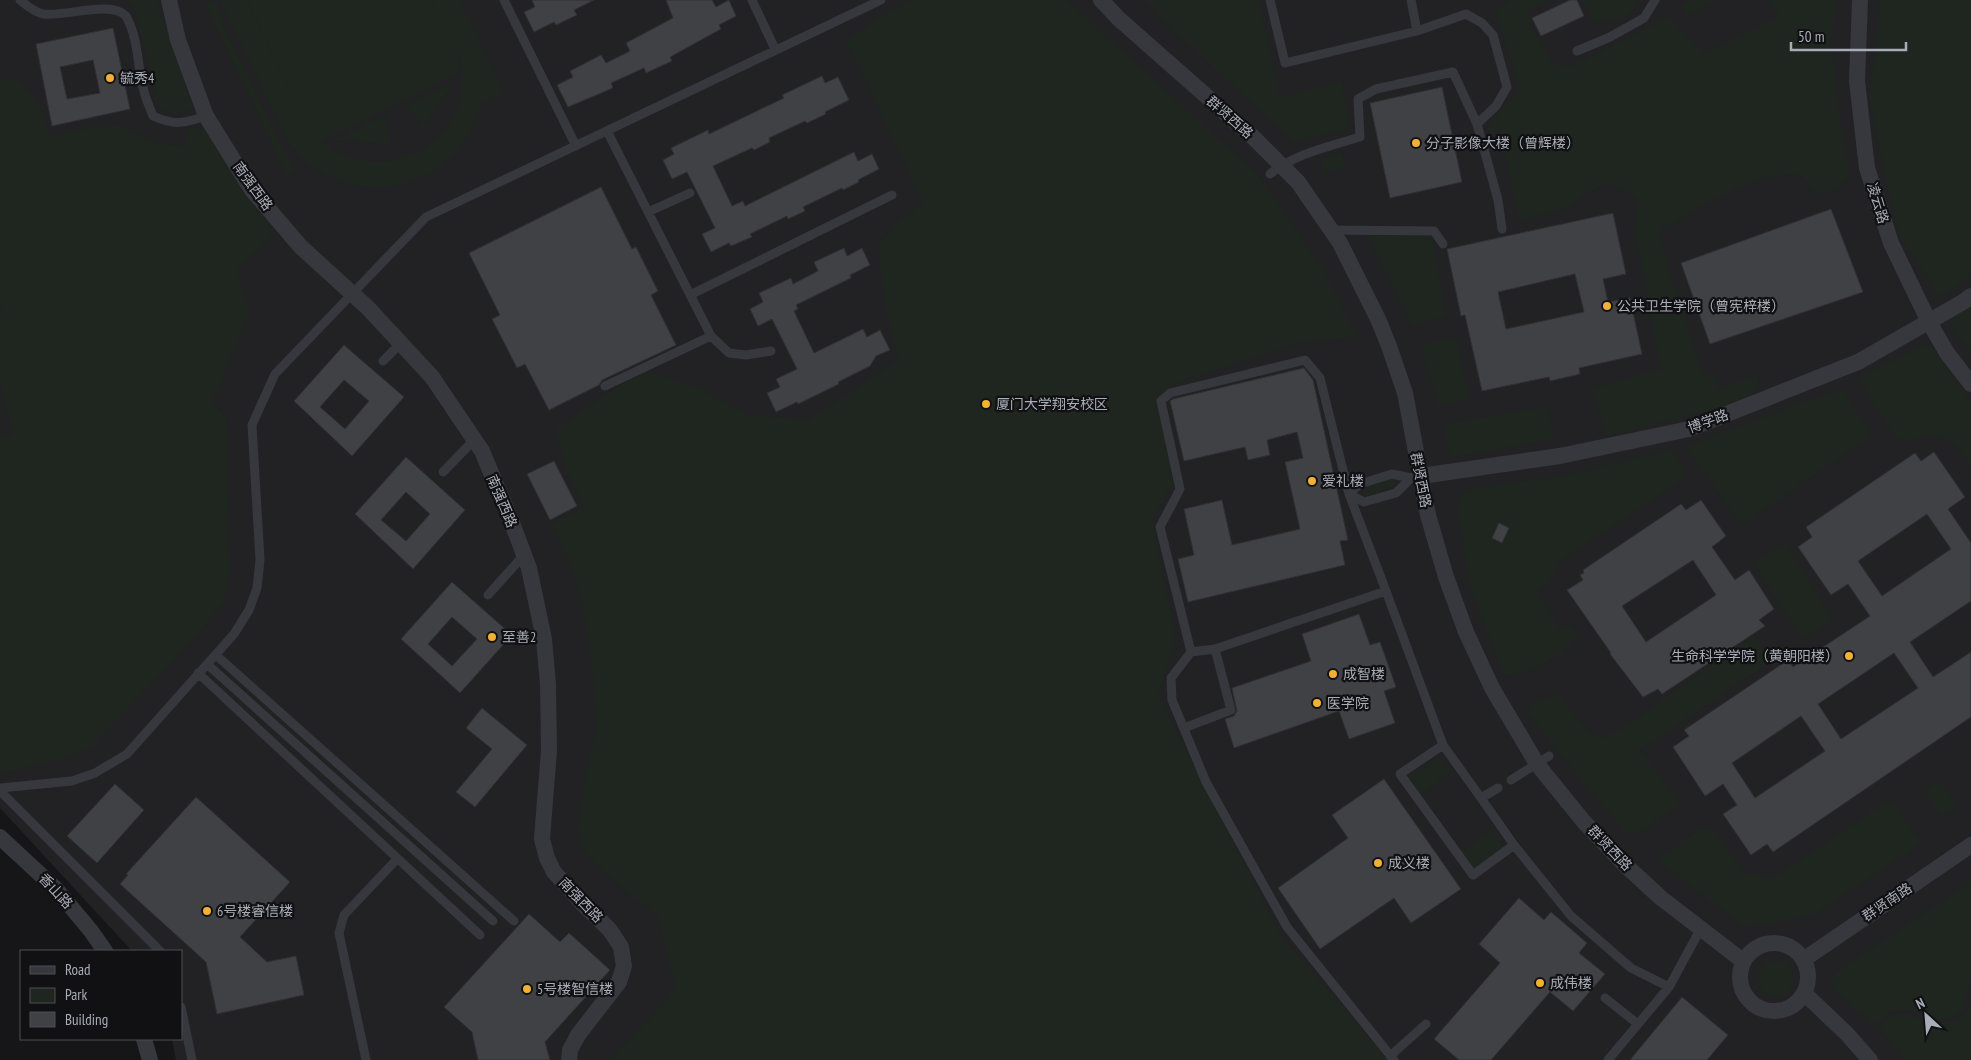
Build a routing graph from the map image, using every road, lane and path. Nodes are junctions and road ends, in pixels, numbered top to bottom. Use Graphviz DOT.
graph roads {
  1 [pos="20,0"];
  2 [pos="169,0"];
  3 [pos="504,0"];
  4 [pos="752,0"];
  5 [pos="881,0"];
  6 [pos="1101,0"];
  7 [pos="1270,0"];
  8 [pos="1411,0"];
  9 [pos="1655,0"];
  10 [pos="1860,0"];
  11 [pos="1417,32"];
  12 [pos="775,50"];
  13 [pos="1577,51"];
  14 [pos="206,116"];
  15 [pos="1477,124"];
  16 [pos="607,131"];
  17 [pos="576,146"];
  18 [pos="1276,170"];
  19 [pos="690,193"];
  20 [pos="892,195"];
  21 [pos="648,212"];
  22 [pos="1502,229"];
  23 [pos="1330,230"];
  24 [pos="1443,244"];
  25 [pos="353,295"];
  26 [pos="690,295"];
  27 [pos="1968,295"];
  28 [pos="1929,322"];
  29 [pos="711,336"];
  30 [pos="401,343"];
  31 [pos="772,351"];
  32 [pos="382,362"];
  33 [pos="1971,384"];
  34 [pos="605,386"];
  35 [pos="474,440"];
  36 [pos="443,472"];
  37 [pos="1416,477"];
  38 [pos="1349,494"];
  39 [pos="524,555"];
  40 [pos="1386,591"];
  41 [pos="488,595"];
  42 [pos="1215,649"];
  43 [pos="1191,652"];
  44 [pos="216,655"];
  45 [pos="207,664"];
  46 [pos="198,673"];
  47 [pos="1184,728"];
  48 [pos="281,732"];
  49 [pos="271,742"];
  50 [pos="1443,745"];
  51 [pos="1543,760"];
  52 [pos="1510,780"];
  53 [pos="1498,788"];
  54 [pos="0,789"];
  55 [pos="1481,798"];
  56 [pos="0,837"];
  57 [pos="398,837"];
  58 [pos="1514,845"];
  59 [pos="1971,845"];
  60 [pos="386,848"];
  61 [pos="397,859"];
  62 [pos="514,921"];
  63 [pos="493,922"];
  64 [pos="1701,928"];
  65 [pos="480,935"];
  66 [pos="104,950"];
  67 [pos="159,950"];
  68 [pos="1803,960"];
  69 [pos="1743,961"];
  70 [pos="1669,987"];
  71 [pos="1804,994"];
  72 [pos="1605,998"];
  73 [pos="182,1012"];
  74 [pos="1426,1024"];
  75 [pos="1638,1024"];
  76 [pos="144,1040"];
  77 [pos="1392,1058"];
  78 [pos="150,1060"];
  79 [pos="192,1060"];
  80 [pos="366,1060"];
  81 [pos="569,1060"];
  82 [pos="1608,1060"];
  83 [pos="1870,1060"];
  1 -- 14 [label="lane"];
  2 -- 14 [label="street, 南强西路"];
  3 -- 17 [label="lane"];
  4 -- 12 [label="lane"];
  5 -- 12 [label="lane"];
  6 -- 18 [label="street, 群贤西路"];
  7 -- 11 [label="lane"];
  8 -- 11 [label="lane"];
  9 -- 13 [label="lane"];
  10 -- 28 [label="street, 凌云路"];
  11 -- 15 [label="lane"];
  12 -- 16 [label="lane"];
  14 -- 25 [label="street, 南强西路"];
  15 -- 18 [label="lane"];
  15 -- 22 [label="lane"];
  16 -- 17 [label="lane"];
  16 -- 21 [label="lane"];
  17 -- 25 [label="lane"];
  18 -- 23 [label="street, 群贤西路"];
  19 -- 21 [label="lane"];
  20 -- 26 [label="lane"];
  21 -- 26 [label="lane"];
  23 -- 24 [label="lane"];
  23 -- 37 [label="street, 群贤西路"];
  25 -- 30 [label="street, 南强西路"];
  25 -- 44 [label="lane"];
  26 -- 29 [label="lane"];
  27 -- 28 [label="street, 博学路"];
  28 -- 33 [label="street, 凌云路"];
  28 -- 37 [label="street, 博学路"];
  29 -- 31 [label="lane"];
  29 -- 34 [label="lane"];
  30 -- 32 [label="lane"];
  30 -- 35 [label="street, 南强西路"];
  35 -- 36 [label="lane"];
  35 -- 39 [label="street, 南强西路"];
  37 -- 38 [label="lane"];
  37 -- 38 [label="lane"];
  37 -- 51 [label="street, 群贤西路"];
  38 -- 40 [label="lane"];
  38 -- 43 [label="lane"];
  39 -- 41 [label="lane"];
  39 -- 81 [label="street, 南强西路"];
  40 -- 42 [label="lane"];
  40 -- 50 [label="lane"];
  42 -- 43 [label="lane"];
  42 -- 47 [label="lane"];
  43 -- 47 [label="lane"];
  44 -- 45 [label="lane"];
  44 -- 62 [label="lane"];
  45 -- 46 [label="lane"];
  45 -- 48 [label="lane"];
  46 -- 49 [label="lane"];
  46 -- 54 [label="lane"];
  47 -- 77 [label="lane"];
  48 -- 49 [label="lane"];
  48 -- 57 [label="lane"];
  49 -- 60 [label="lane"];
  50 -- 55 [label="lane"];
  50 -- 58 [label="lane"];
  51 -- 52 [label="lane"];
  51 -- 64 [label="street, 群贤西路"];
  53 -- 55 [label="lane"];
  54 -- 67 [label="lane"];
  55 -- 58 [label="lane"];
  56 -- 66 [label="street, 香山路"];
  57 -- 60 [label="lane"];
  57 -- 63 [label="lane"];
  58 -- 70 [label="lane"];
  59 -- 68 [label="street, 群贤南路"];
  60 -- 61 [label="lane"];
  61 -- 65 [label="lane"];
  61 -- 80 [label="lane"];
  64 -- 69 [label="street, 群贤西路"];
  64 -- 70 [label="lane"];
  68 -- 69 [label="street"];
  68 -- 71 [label="street"];
  69 -- 71 [label="street"];
  70 -- 75 [label="lane"];
  71 -- 83 [label="street"];
  72 -- 75 [label="lane"];
  73 -- 79 [label="lane"];
  74 -- 77 [label="lane"];
  75 -- 82 [label="lane"];
  76 -- 78 [label="street"];
}
